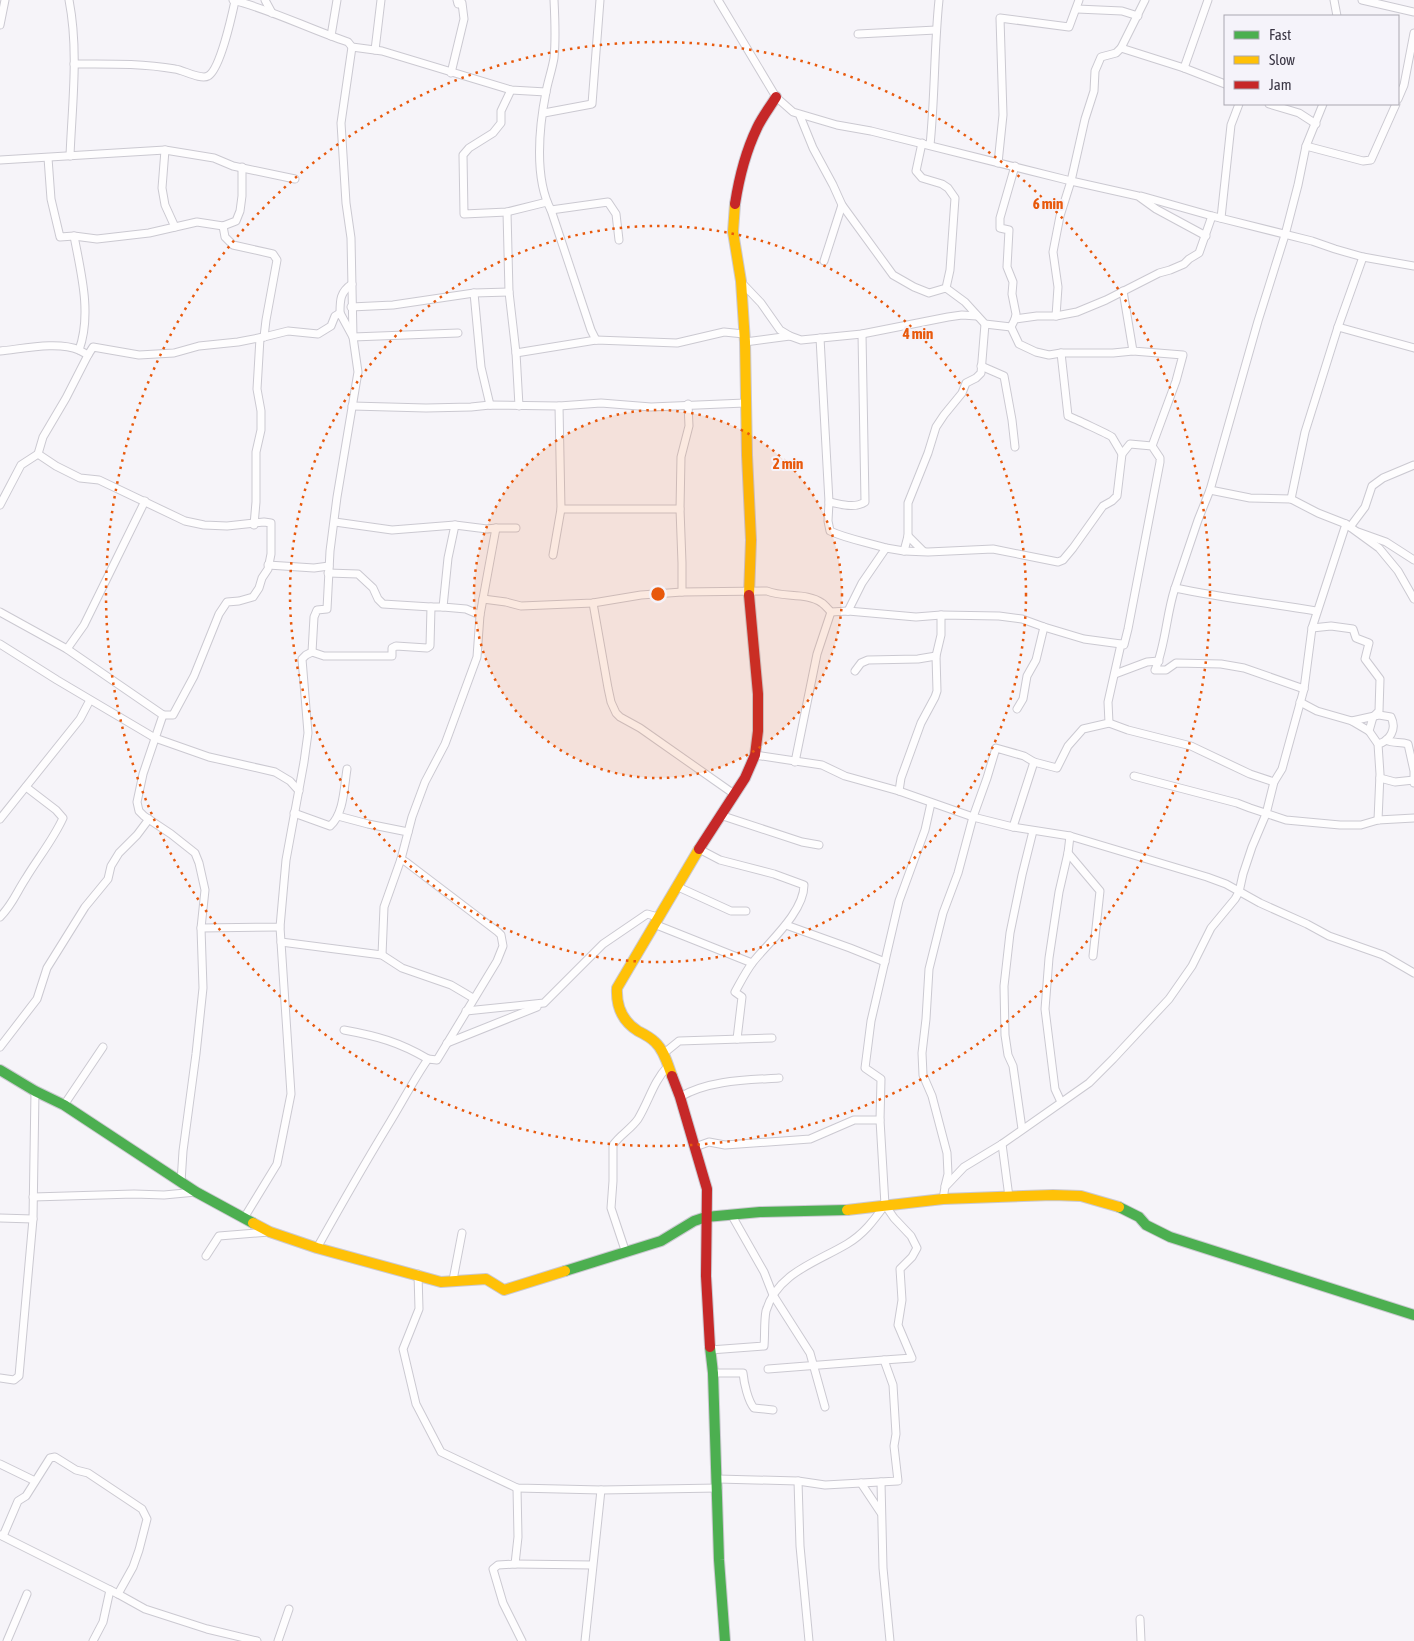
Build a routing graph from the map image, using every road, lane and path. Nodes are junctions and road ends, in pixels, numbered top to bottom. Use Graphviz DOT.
graph roads {
  1 [pos="5,0"];
  2 [pos="69,0"];
  3 [pos="234,0"];
  4 [pos="264,0"];
  5 [pos="337,0"];
  6 [pos="381,0"];
  7 [pos="458,0"];
  8 [pos="554,0"];
  9 [pos="600,0"];
  10 [pos="718,0"];
  11 [pos="939,0"];
  12 [pos="1079,0"];
  13 [pos="1145,0"];
  14 [pos="1208,0"];
  15 [pos="1334,0"];
  16 [pos="1362,0"];
  17 [pos="254,2"];
  18 [pos="1077,8"];
  19 [pos="1414,12"];
  20 [pos="272,14"];
  21 [pos="1338,15"];
  22 [pos="1138,16"];
  23 [pos="0,25"];
  24 [pos="936,30"];
  25 [pos="1414,33"];
  26 [pos="858,34"];
  27 [pos="331,36"];
  28 [pos="352,47"];
  29 [pos="1121,48"];
  30 [pos="375,50"];
  31 [pos="74,64"];
  32 [pos="1184,68"];
  33 [pos="451,73"];
  34 [pos="1224,84"];
  35 [pos="511,90"];
  36 [pos="546,92"];
  37 [pos="776,97"];
  38 [pos="1399,97"];
  39 [pos="1239,105"];
  40 [pos="1272,105"];
  41 [pos="1323,105"];
  42 [pos="1396,105"];
  43 [pos="544,113"];
  44 [pos="800,116"];
  45 [pos="1316,124"];
  46 [pos="922,143"];
  47 [pos="930,145"];
  48 [pos="1306,146"];
  49 [pos="165,150"];
  50 [pos="70,156"];
  51 [pos="48,158"];
  52 [pos="0,160"];
  53 [pos="998,163"];
  54 [pos="1014,166"];
  55 [pos="242,167"];
  56 [pos="295,179"];
  57 [pos="1071,181"];
  58 [pos="1138,196"];
  59 [pos="547,202"];
  60 [pos="842,205"];
  61 [pos="551,210"];
  62 [pos="507,212"];
  63 [pos="1212,216"];
  64 [pos="1221,218"];
  65 [pos="223,226"];
  66 [pos="175,227"];
  67 [pos="1285,234"];
  68 [pos="74,236"];
  69 [pos="1206,236"];
  70 [pos="619,240"];
  71 [pos="1363,257"];
  72 [pos="824,261"];
  73 [pos="1414,266"];
  74 [pos="741,281"];
  75 [pos="352,284"];
  76 [pos="946,288"];
  77 [pos="1123,291"];
  78 [pos="474,292"];
  79 [pos="509,292"];
  80 [pos="351,307"];
  81 [pos="340,314"];
  82 [pos="976,316"];
  83 [pos="1056,316"];
  84 [pos="1015,320"];
  85 [pos="984,324"];
  86 [pos="1011,327"];
  87 [pos="1338,327"];
  88 [pos="458,333"];
  89 [pos="862,334"];
  90 [pos="790,336"];
  91 [pos="83,337"];
  92 [pos="353,337"];
  93 [pos="262,338"];
  94 [pos="744,338"];
  95 [pos="820,338"];
  96 [pos="596,340"];
  97 [pos="93,347"];
  98 [pos="1414,348"];
  99 [pos="79,350"];
  100 [pos="1133,350"];
  101 [pos="0,351"];
  102 [pos="516,353"];
  103 [pos="1061,353"];
  104 [pos="88,354"];
  105 [pos="981,366"];
  106 [pos="745,403"];
  107 [pos="490,404"];
  108 [pos="688,404"];
  109 [pos="352,406"];
  110 [pos="519,406"];
  111 [pos="559,406"];
  112 [pos="1152,446"];
  113 [pos="1015,447"];
  114 [pos="38,454"];
  115 [pos="1122,454"];
  116 [pos="1414,465"];
  117 [pos="1210,490"];
  118 [pos="1291,499"];
  119 [pos="144,501"];
  120 [pos="829,502"];
  121 [pos="0,504"];
  122 [pos="561,509"];
  123 [pos="680,509"];
  124 [pos="335,522"];
  125 [pos="254,524"];
  126 [pos="455,525"];
  127 [pos="496,528"];
  128 [pos="516,528"];
  129 [pos="1351,528"];
  130 [pos="908,536"];
  131 [pos="886,548"];
  132 [pos="904,551"];
  133 [pos="923,551"];
  134 [pos="554,555"];
  135 [pos="1414,560"];
  136 [pos="268,565"];
  137 [pos="329,570"];
  138 [pos="1175,588"];
  139 [pos="749,590"];
  140 [pos="682,592"];
  141 [pos="1414,598"];
  142 [pos="483,599"];
  143 [pos="593,603"];
  144 [pos="443,606"];
  145 [pos="431,607"];
  146 [pos="848,611"];
  147 [pos="0,612"];
  148 [pos="831,612"];
  149 [pos="1316,612"];
  150 [pos="480,614"];
  151 [pos="941,615"];
  152 [pos="1044,628"];
  153 [pos="1312,628"];
  154 [pos="0,644"];
  155 [pos="1121,644"];
  156 [pos="67,649"];
  157 [pos="312,652"];
  158 [pos="936,656"];
  159 [pos="1160,658"];
  160 [pos="1176,663"];
  161 [pos="855,671"];
  162 [pos="1115,674"];
  163 [pos="1304,689"];
  164 [pos="90,700"];
  165 [pos="1300,702"];
  166 [pos="1016,709"];
  167 [pos="163,715"];
  168 [pos="1373,717"];
  169 [pos="1352,721"];
  170 [pos="1109,723"];
  171 [pos="1370,731"];
  172 [pos="155,738"];
  173 [pos="1386,740"];
  174 [pos="1378,744"];
  175 [pos="755,755"];
  176 [pos="795,762"];
  177 [pos="1034,762"];
  178 [pos="347,769"];
  179 [pos="1134,776"];
  180 [pos="1380,778"];
  181 [pos="1414,781"];
  182 [pos="1274,782"];
  183 [pos="26,787"];
  184 [pos="299,791"];
  185 [pos="899,791"];
  186 [pos="734,794"];
  187 [pos="930,803"];
  188 [pos="294,812"];
  189 [pos="1266,814"];
  190 [pos="720,815"];
  191 [pos="338,816"];
  192 [pos="973,817"];
  193 [pos="1414,818"];
  194 [pos="0,819"];
  195 [pos="149,819"];
  196 [pos="1378,820"];
  197 [pos="1013,827"];
  198 [pos="1033,831"];
  199 [pos="408,832"];
  200 [pos="1070,836"];
  201 [pos="820,844"];
  202 [pos="698,849"];
  203 [pos="1068,853"];
  204 [pos="401,860"];
  205 [pos="676,886"];
  206 [pos="1239,892"];
  207 [pos="746,912"];
  208 [pos="0,917"];
  209 [pos="656,920"];
  210 [pos="280,926"];
  211 [pos="786,926"];
  212 [pos="201,928"];
  213 [pos="282,942"];
  214 [pos="382,955"];
  215 [pos="1093,956"];
  216 [pos="885,962"];
  217 [pos="752,964"];
  218 [pos="1414,973"];
  219 [pos="473,998"];
  220 [pos="544,1003"];
  221 [pos="466,1011"];
  222 [pos="344,1030"];
  223 [pos="772,1038"];
  224 [pos="738,1039"];
  225 [pos="447,1043"];
  226 [pos="0,1047"];
  227 [pos="103,1047"];
  228 [pos="663,1054"];
  229 [pos="428,1059"];
  230 [pos="668,1066"];
  231 [pos="0,1070"];
  232 [pos="779,1078"];
  233 [pos="35,1091"];
  234 [pos="680,1096"];
  235 [pos="1061,1102"];
  236 [pos="64,1105"];
  237 [pos="880,1120"];
  238 [pos="1022,1129"];
  239 [pos="1002,1144"];
  240 [pos="695,1147"];
  241 [pos="181,1182"];
  242 [pos="945,1187"];
  243 [pos="196,1192"];
  244 [pos="33,1197"];
  245 [pos="1008,1197"];
  246 [pos="943,1199"];
  247 [pos="885,1205"];
  248 [pos="730,1214"];
  249 [pos="706,1217"];
  250 [pos="0,1218"];
  251 [pos="244,1218"];
  252 [pos="33,1220"];
  253 [pos="270,1232"];
  254 [pos="462,1234"];
  255 [pos="317,1248"];
  256 [pos="626,1253"];
  257 [pos="206,1256"];
  258 [pos="418,1274"];
  259 [pos="453,1280"];
  260 [pos="773,1295"];
  261 [pos="1414,1315"];
  262 [pos="710,1350"];
  263 [pos="884,1360"];
  264 [pos="813,1366"];
  265 [pos="768,1369"];
  266 [pos="713,1373"];
  267 [pos="0,1378"];
  268 [pos="825,1407"];
  269 [pos="773,1410"];
  270 [pos="0,1464"];
  271 [pos="798,1481"];
  272 [pos="35,1482"];
  273 [pos="881,1482"];
  274 [pos="861,1483"];
  275 [pos="718,1484"];
  276 [pos="517,1488"];
  277 [pos="601,1490"];
  278 [pos="881,1514"];
  279 [pos="2,1536"];
  280 [pos="515,1564"];
  281 [pos="592,1565"];
  282 [pos="110,1590"];
  283 [pos="27,1594"];
  284 [pos="118,1594"];
  285 [pos="289,1609"];
  286 [pos="1140,1619"];
  287 [pos="7,1641"];
  288 [pos="93,1641"];
  289 [pos="257,1641"];
  290 [pos="278,1641"];
  291 [pos="522,1641"];
  292 [pos="585,1641"];
  293 [pos="725,1641"];
  294 [pos="809,1641"];
  295 [pos="890,1641"];
  296 [pos="1141,1641"];
  1 -- 23 [label="street"];
  2 -- 31 [label="street"];
  3 -- 17 [label="street"];
  3 -- 31 [label="street"];
  4 -- 20 [label="street"];
  5 -- 27 [label="street"];
  6 -- 30 [label="street"];
  7 -- 33 [label="street"];
  8 -- 36 [label="street"];
  9 -- 43 [label="street"];
  10 -- 37 [label="street"];
  11 -- 24 [label="street"];
  12 -- 18 [label="street"];
  13 -- 22 [label="street"];
  14 -- 32 [label="street"];
  15 -- 21 [label="street"];
  16 -- 19 [label="street"];
  17 -- 20 [label="street"];
  18 -- 22 [label="street"];
  18 -- 53 [label="street"];
  20 -- 27 [label="street"];
  22 -- 29 [label="street"];
  24 -- 26 [label="street"];
  24 -- 47 [label="street"];
  25 -- 38 [label="street"];
  27 -- 28 [label="street"];
  28 -- 30 [label="street"];
  28 -- 75 [label="street"];
  29 -- 32 [label="street"];
  29 -- 57 [label="street"];
  30 -- 33 [label="street"];
  31 -- 50 [label="street"];
  32 -- 34 [label="street"];
  33 -- 35 [label="street"];
  35 -- 36 [label="street"];
  35 -- 62 [label="street"];
  36 -- 43 [label="street"];
  37 -- 44 [label="street"];
  37 -- 74 [label="street"];
  39 -- 64 [label="street"];
  40 -- 45 [label="street"];
  41 -- 45 [label="street"];
  42 -- 48 [label="street"];
  43 -- 59 [label="street"];
  44 -- 46 [label="street"];
  44 -- 60 [label="street"];
  45 -- 48 [label="street"];
  46 -- 47 [label="street"];
  46 -- 76 [label="street"];
  47 -- 53 [label="street"];
  48 -- 67 [label="street"];
  49 -- 50 [label="street"];
  49 -- 55 [label="street"];
  49 -- 66 [label="street"];
  50 -- 51 [label="street"];
  51 -- 52 [label="street"];
  51 -- 68 [label="street"];
  53 -- 54 [label="street"];
  54 -- 57 [label="street"];
  54 -- 84 [label="street"];
  55 -- 56 [label="street"];
  55 -- 65 [label="street"];
  57 -- 58 [label="street"];
  57 -- 83 [label="street"];
  58 -- 63 [label="street"];
  58 -- 69 [label="street"];
  59 -- 61 [label="street"];
  59 -- 62 [label="street"];
  60 -- 72 [label="street"];
  60 -- 76 [label="street"];
  61 -- 70 [label="street"];
  61 -- 96 [label="street"];
  62 -- 79 [label="street"];
  63 -- 64 [label="street"];
  63 -- 69 [label="street"];
  64 -- 67 [label="street"];
  65 -- 66 [label="street"];
  65 -- 93 [label="street"];
  66 -- 68 [label="street"];
  67 -- 71 [label="street"];
  67 -- 117 [label="street"];
  68 -- 91 [label="street"];
  69 -- 77 [label="street"];
  71 -- 73 [label="street"];
  71 -- 87 [label="street"];
  74 -- 90 [label="street"];
  74 -- 94 [label="street"];
  75 -- 80 [label="street"];
  75 -- 81 [label="street"];
  76 -- 82 [label="street"];
  77 -- 83 [label="street"];
  77 -- 100 [label="street"];
  78 -- 79 [label="street"];
  78 -- 80 [label="street"];
  78 -- 107 [label="street"];
  79 -- 102 [label="street"];
  80 -- 92 [label="street"];
  81 -- 92 [label="street"];
  81 -- 93 [label="street"];
  82 -- 85 [label="street"];
  82 -- 89 [label="street"];
  83 -- 84 [label="street"];
  84 -- 86 [label="street"];
  85 -- 86 [label="street"];
  85 -- 105 [label="street"];
  86 -- 103 [label="street"];
  87 -- 98 [label="street"];
  87 -- 118 [label="street"];
  88 -- 92 [label="street"];
  89 -- 95 [label="street"];
  89 -- 120 [label="street"];
  90 -- 94 [label="street"];
  90 -- 95 [label="street"];
  91 -- 97 [label="street"];
  91 -- 99 [label="street"];
  92 -- 109 [label="street"];
  93 -- 97 [label="street"];
  93 -- 125 [label="street"];
  94 -- 96 [label="street"];
  94 -- 106 [label="street"];
  95 -- 120 [label="street"];
  96 -- 102 [label="street"];
  97 -- 104 [label="street"];
  99 -- 101 [label="street"];
  99 -- 104 [label="street"];
  100 -- 103 [label="street"];
  100 -- 112 [label="street"];
  102 -- 110 [label="street"];
  103 -- 115 [label="street"];
  104 -- 114 [label="street"];
  105 -- 113 [label="street"];
  105 -- 130 [label="street"];
  106 -- 108 [label="street"];
  106 -- 139 [label="street"];
  107 -- 109 [label="street"];
  107 -- 110 [label="street"];
  108 -- 111 [label="street"];
  108 -- 123 [label="street"];
  109 -- 124 [label="street"];
  110 -- 111 [label="street"];
  111 -- 122 [label="street"];
  112 -- 115 [label="street"];
  112 -- 155 [label="street"];
  114 -- 119 [label="street"];
  114 -- 121 [label="street"];
  115 -- 133 [label="street"];
  116 -- 129 [label="street"];
  117 -- 118 [label="street"];
  117 -- 138 [label="street"];
  118 -- 129 [label="street"];
  119 -- 125 [label="street"];
  119 -- 156 [label="street"];
  120 -- 131 [label="street"];
  122 -- 123 [label="street"];
  122 -- 134 [label="street"];
  123 -- 140 [label="street"];
  124 -- 126 [label="street"];
  124 -- 137 [label="street"];
  125 -- 136 [label="street"];
  126 -- 127 [label="street"];
  126 -- 144 [label="street"];
  127 -- 128 [label="street"];
  127 -- 142 [label="street"];
  129 -- 135 [label="street"];
  129 -- 141 [label="street"];
  129 -- 149 [label="street"];
  130 -- 132 [label="street"];
  130 -- 133 [label="street"];
  131 -- 132 [label="street"];
  131 -- 146 [label="street"];
  132 -- 133 [label="street"];
  136 -- 137 [label="street"];
  136 -- 167 [label="street"];
  137 -- 145 [label="street"];
  137 -- 157 [label="street"];
  138 -- 149 [label="street"];
  138 -- 159 [label="street"];
  139 -- 140 [label="street"];
  139 -- 148 [label="street"];
  139 -- 175 [label="street"];
  140 -- 143 [label="street"];
  142 -- 143 [label="street"];
  142 -- 150 [label="street"];
  143 -- 186 [label="street"];
  144 -- 145 [label="street"];
  144 -- 150 [label="street"];
  145 -- 157 [label="street"];
  146 -- 148 [label="street"];
  146 -- 151 [label="street"];
  147 -- 156 [label="street"];
  148 -- 176 [label="street"];
  149 -- 153 [label="street"];
  150 -- 199 [label="street"];
  151 -- 152 [label="street"];
  151 -- 158 [label="street"];
  152 -- 155 [label="street"];
  152 -- 166 [label="street"];
  153 -- 163 [label="street"];
  153 -- 168 [label="street"];
  154 -- 164 [label="street"];
  155 -- 162 [label="street"];
  156 -- 167 [label="street"];
  157 -- 184 [label="street"];
  158 -- 161 [label="street"];
  158 -- 185 [label="street"];
  159 -- 160 [label="street"];
  159 -- 160 [label="street"];
  159 -- 162 [label="street"];
  160 -- 163 [label="street"];
  162 -- 170 [label="street"];
  163 -- 165 [label="street"];
  164 -- 172 [label="street"];
  164 -- 183 [label="street"];
  165 -- 169 [label="street"];
  165 -- 182 [label="street"];
  167 -- 172 [label="street"];
  168 -- 169 [label="street"];
  168 -- 171 [label="street"];
  168 -- 173 [label="street"];
  169 -- 171 [label="street"];
  170 -- 177 [label="street"];
  170 -- 182 [label="street"];
  171 -- 174 [label="street"];
  172 -- 184 [label="street"];
  172 -- 195 [label="street"];
  173 -- 174 [label="street"];
  173 -- 181 [label="street"];
  174 -- 180 [label="street"];
  175 -- 176 [label="street"];
  175 -- 186 [label="street"];
  176 -- 185 [label="street"];
  177 -- 192 [label="street"];
  177 -- 197 [label="street"];
  178 -- 191 [label="street"];
  179 -- 189 [label="street"];
  180 -- 181 [label="street"];
  180 -- 196 [label="street"];
  182 -- 189 [label="street"];
  183 -- 194 [label="street"];
  183 -- 208 [label="street"];
  184 -- 188 [label="street"];
  185 -- 187 [label="street"];
  186 -- 190 [label="street"];
  187 -- 192 [label="street"];
  187 -- 216 [label="street"];
  188 -- 191 [label="street"];
  188 -- 210 [label="street"];
  189 -- 196 [label="street"];
  189 -- 206 [label="street"];
  190 -- 201 [label="street"];
  190 -- 202 [label="street"];
  191 -- 199 [label="street"];
  192 -- 197 [label="street"];
  192 -- 242 [label="street"];
  193 -- 196 [label="street"];
  195 -- 212 [label="street"];
  195 -- 226 [label="street"];
  197 -- 198 [label="street"];
  198 -- 200 [label="street"];
  198 -- 238 [label="street"];
  199 -- 204 [label="street"];
  200 -- 203 [label="street"];
  200 -- 206 [label="street"];
  202 -- 205 [label="street"];
  202 -- 211 [label="street"];
  203 -- 215 [label="street"];
  203 -- 235 [label="street"];
  204 -- 214 [label="street"];
  204 -- 219 [label="street"];
  205 -- 207 [label="street"];
  205 -- 209 [label="street"];
  206 -- 218 [label="street"];
  206 -- 235 [label="street"];
  209 -- 217 [label="street"];
  209 -- 220 [label="street"];
  209 -- 228 [label="street"];
  210 -- 212 [label="street"];
  210 -- 213 [label="street"];
  211 -- 216 [label="street"];
  211 -- 217 [label="street"];
  212 -- 241 [label="street"];
  213 -- 214 [label="street"];
  213 -- 251 [label="street"];
  214 -- 219 [label="street"];
  216 -- 237 [label="street"];
  217 -- 224 [label="street"];
  219 -- 221 [label="street"];
  220 -- 221 [label="street"];
  220 -- 225 [label="street"];
  221 -- 225 [label="street"];
  222 -- 229 [label="street"];
  223 -- 224 [label="street"];
  224 -- 228 [label="street"];
  225 -- 229 [label="street"];
  227 -- 236 [label="street"];
  228 -- 230 [label="street"];
  229 -- 255 [label="street"];
  230 -- 234 [label="street"];
  230 -- 256 [label="street"];
  231 -- 233 [label="street"];
  232 -- 234 [label="street"];
  233 -- 236 [label="street"];
  233 -- 244 [label="street"];
  234 -- 240 [label="street"];
  235 -- 238 [label="street"];
  236 -- 241 [label="street"];
  237 -- 240 [label="street"];
  237 -- 247 [label="street"];
  238 -- 239 [label="street"];
  239 -- 242 [label="street"];
  239 -- 245 [label="street"];
  240 -- 249 [label="street"];
  241 -- 243 [label="street"];
  242 -- 246 [label="street"];
  243 -- 244 [label="street"];
  243 -- 251 [label="street"];
  244 -- 252 [label="street"];
  245 -- 246 [label="street"];
  245 -- 261 [label="street"];
  246 -- 247 [label="street"];
  247 -- 248 [label="street"];
  247 -- 260 [label="street"];
  247 -- 263 [label="street"];
  248 -- 249 [label="street"];
  248 -- 260 [label="street"];
  249 -- 256 [label="street"];
  249 -- 262 [label="street"];
  250 -- 252 [label="street"];
  251 -- 253 [label="street"];
  252 -- 267 [label="street"];
  253 -- 255 [label="street"];
  253 -- 257 [label="street"];
  254 -- 259 [label="street"];
  255 -- 258 [label="street"];
  256 -- 259 [label="street"];
  258 -- 259 [label="street"];
  258 -- 276 [label="street"];
  260 -- 262 [label="street"];
  260 -- 264 [label="street"];
  262 -- 266 [label="street"];
  263 -- 264 [label="street"];
  263 -- 273 [label="street"];
  264 -- 265 [label="street"];
  264 -- 268 [label="street"];
  266 -- 269 [label="street"];
  266 -- 275 [label="street"];
  270 -- 272 [label="street"];
  271 -- 274 [label="street"];
  271 -- 275 [label="street"];
  271 -- 294 [label="street"];
  272 -- 279 [label="street"];
  272 -- 284 [label="street"];
  273 -- 274 [label="street"];
  273 -- 278 [label="street"];
  274 -- 278 [label="street"];
  275 -- 277 [label="street"];
  275 -- 293 [label="street"];
  276 -- 277 [label="street"];
  276 -- 280 [label="street"];
  277 -- 281 [label="street"];
  278 -- 295 [label="street"];
  279 -- 282 [label="street"];
  280 -- 281 [label="street"];
  280 -- 291 [label="street"];
  281 -- 292 [label="street"];
  282 -- 284 [label="street"];
  282 -- 288 [label="street"];
  283 -- 287 [label="street"];
  284 -- 289 [label="street"];
  285 -- 290 [label="street"];
  286 -- 296 [label="street"];
}
